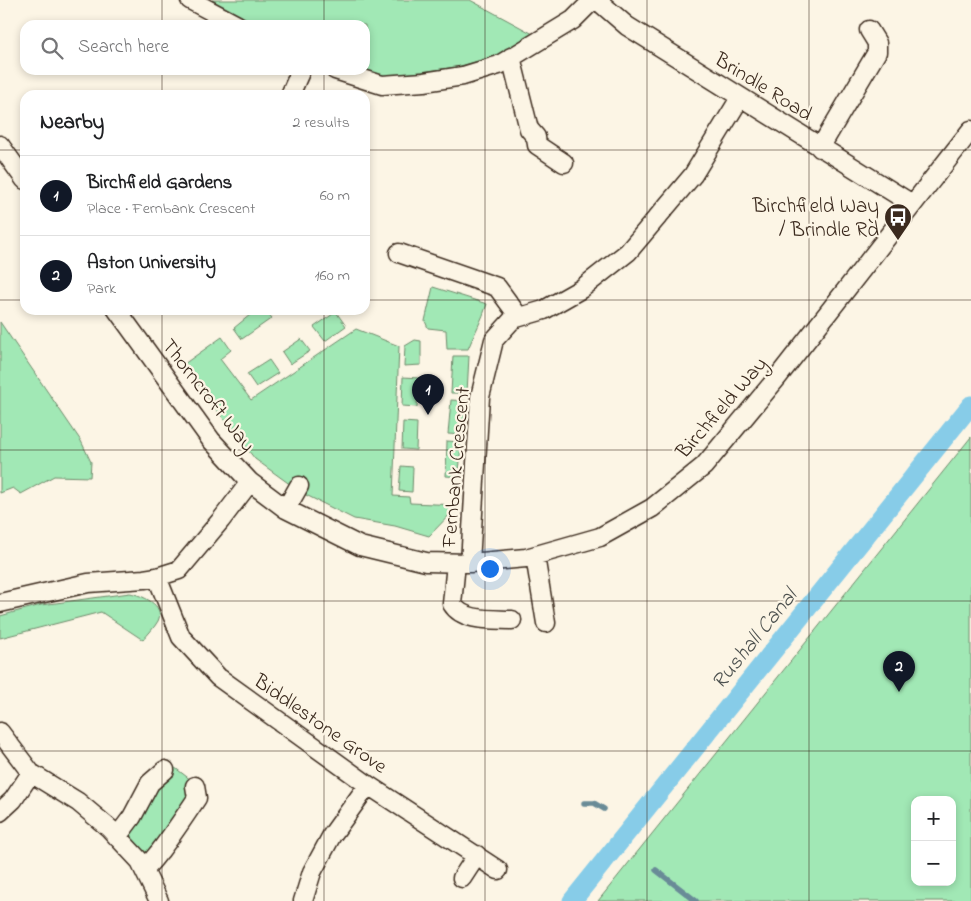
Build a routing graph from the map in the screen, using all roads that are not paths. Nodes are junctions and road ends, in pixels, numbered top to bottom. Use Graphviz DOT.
graph roads {
  1 [pos="190,0"];
  2 [pos="592,0"];
  3 [pos="597,0"];
  4 [pos="228,20"];
  5 [pos="869,30"];
  6 [pos="511,57"];
  7 [pos="299,75"];
  8 [pos="351,75"];
  9 [pos="292,90"];
  10 [pos="740,98"];
  11 [pos="971,130"];
  12 [pos="0,145"];
  13 [pos="820,148"];
  14 [pos="564,163"];
  15 [pos="20,173"];
  16 [pos="912,204"];
  17 [pos="399,253"];
  18 [pos="122,315"];
  19 [pos="519,317"];
  20 [pos="250,482"];
  21 [pos="299,486"];
  22 [pos="286,509"];
  23 [pos="535,556"];
  24 [pos="463,563"];
  25 [pos="157,577"];
  26 [pos="0,603"];
  27 [pos="512,620"];
  28 [pos="546,623"];
  29 [pos="0,732"];
  30 [pos="165,770"];
  31 [pos="31,773"];
  32 [pos="368,785"];
  33 [pos="195,786"];
  34 [pos="0,812"];
  35 [pos="117,836"];
  36 [pos="477,855"];
  37 [pos="144,869"];
  38 [pos="498,870"];
  39 [pos="462,878"];
  40 [pos="159,901"];
  41 [pos="302,901"];
  1 -- 4 [label="street"];
  2 -- 6 [label="street"];
  3 -- 10 [label="street, Brindle Road"];
  5 -- 13 [label="street"];
  6 -- 8 [label="street"];
  6 -- 14 [label="street"];
  7 -- 9 [label="street"];
  10 -- 13 [label="street, Brindle Road"];
  10 -- 19 [label="street, Fernbank Crescent"];
  11 -- 16 [label="street, Birchfield Way"];
  12 -- 15 [label="street"];
  13 -- 16 [label="street, Brindle Road"];
  16 -- 23 [label="street, Birchfield Way"];
  17 -- 19 [label="street"];
  18 -- 20 [label="street, Thorncroft Way"];
  19 -- 24 [label="street, Fernbank Crescent"];
  20 -- 22 [label="street, Birchfield Way"];
  20 -- 25 [label="street"];
  21 -- 22 [label="street"];
  22 -- 24 [label="street, Birchfield Way"];
  23 -- 24 [label="street, Birchfield Way"];
  23 -- 28 [label="street"];
  24 -- 27 [label="street, Fernbank Crescent"];
  25 -- 26 [label="street"];
  25 -- 32 [label="street, Biddlestone Grove"];
  29 -- 31 [label="street"];
  30 -- 35 [label="street"];
  31 -- 34 [label="street"];
  31 -- 35 [label="street"];
  32 -- 36 [label="street, Biddlestone Grove"];
  32 -- 41 [label="street"];
  33 -- 37 [label="street"];
  35 -- 37 [label="street"];
  36 -- 38 [label="street, Biddlestone Grove"];
  36 -- 39 [label="street"];
  37 -- 40 [label="street"];
}
